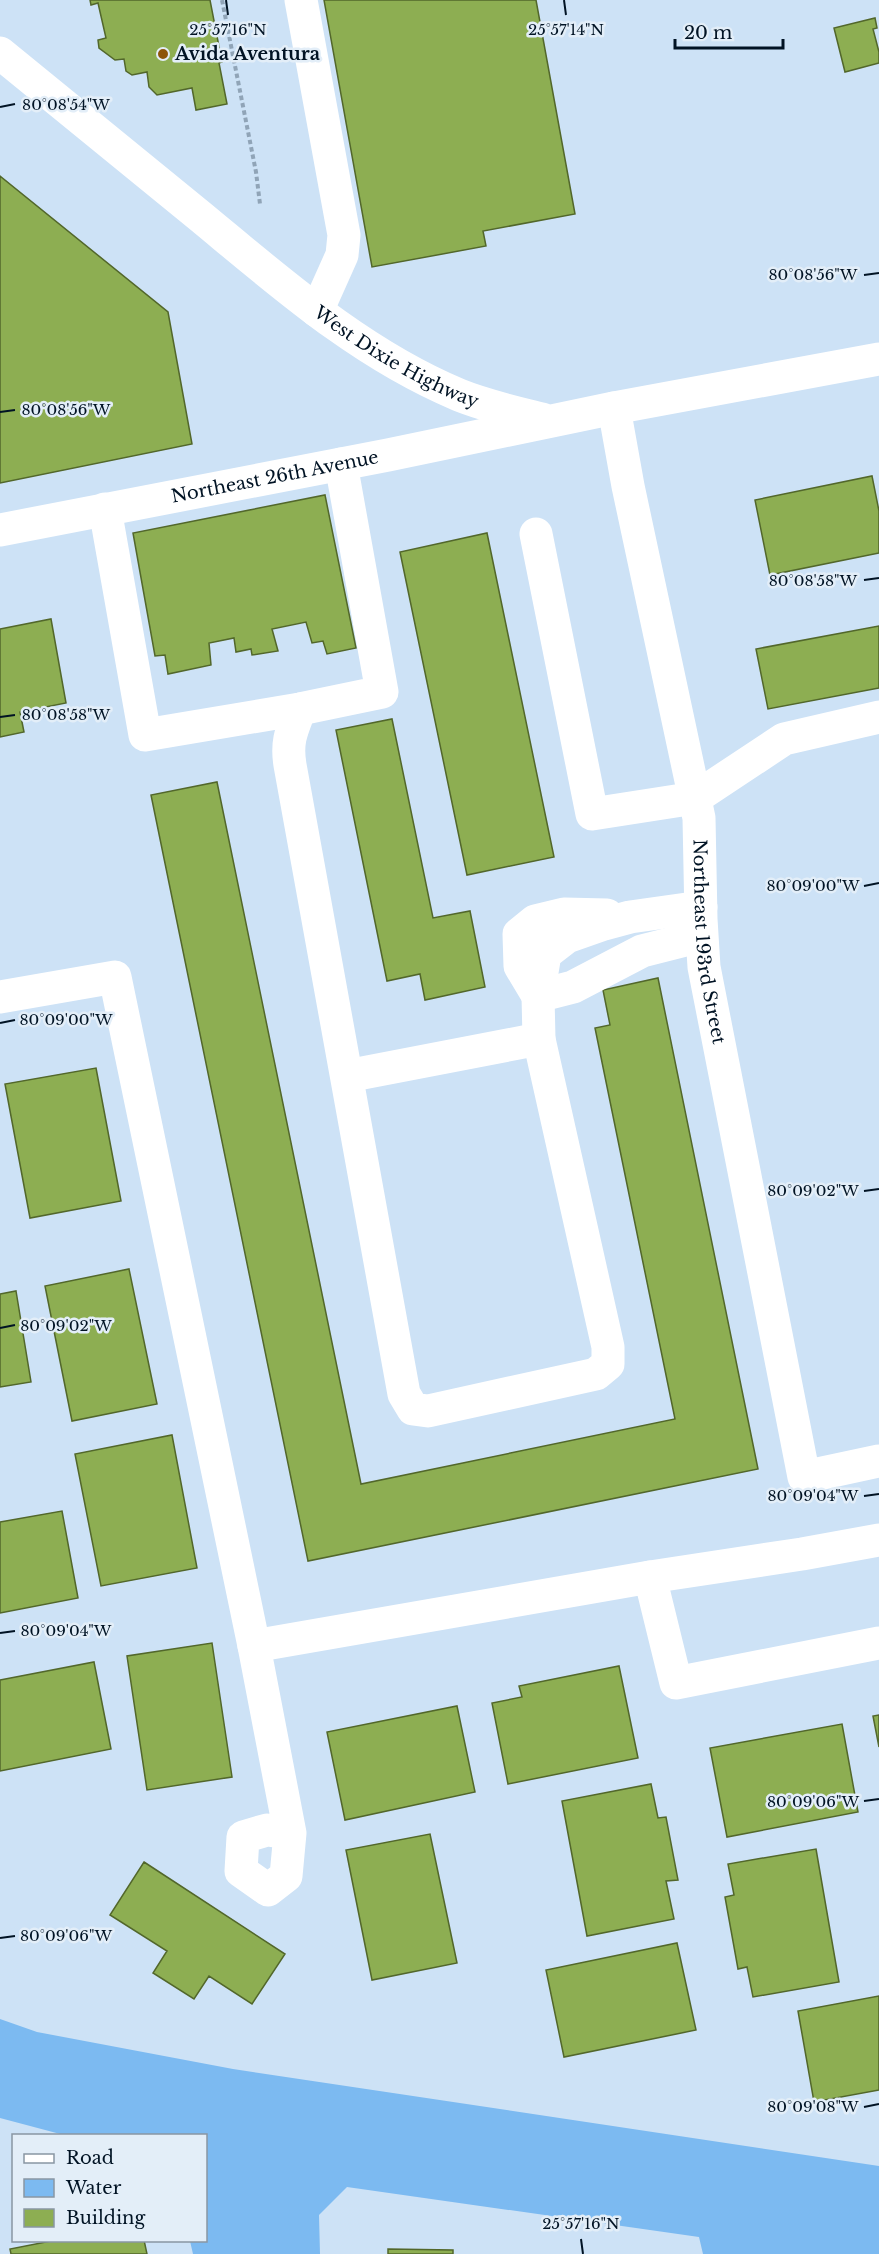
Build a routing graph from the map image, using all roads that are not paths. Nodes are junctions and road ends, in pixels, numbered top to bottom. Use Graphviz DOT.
graph roads {
  1 [pos="301,0"];
  2 [pos="0,52"];
  3 [pos="317,311"];
  4 [pos="879,359"];
  5 [pos="614,408"];
  6 [pos="549,421"];
  7 [pos="341,464"];
  8 [pos="105,509"];
  9 [pos="0,530"];
  10 [pos="536,534"];
  11 [pos="300,709"];
  12 [pos="879,717"];
  13 [pos="695,798"];
  14 [pos="701,921"];
  15 [pos="538,996"];
  16 [pos="0,997"];
  17 [pos="539,1039"];
  18 [pos="347,1076"];
  19 [pos="879,1461"];
  20 [pos="879,1540"];
  21 [pos="650,1577"];
  22 [pos="879,1642"];
  23 [pos="254,1646"];
  24 [pos="290,1833"];
  1 -- 3 [label="street"];
  2 -- 3 [label="street, West Dixie Highway"];
  3 -- 6 [label="street, West Dixie Highway"];
  4 -- 5 [label="street, West Dixie Highway"];
  5 -- 6 [label="street, West Dixie Highway"];
  5 -- 13 [label="street, Northeast 193rd Street"];
  6 -- 7 [label="street, Northeast 26th Avenue"];
  7 -- 8 [label="street, Northeast 26th Avenue"];
  7 -- 11 [label="street"];
  8 -- 9 [label="street, Northeast 26th Avenue"];
  8 -- 11 [label="street"];
  10 -- 13 [label="street"];
  11 -- 18 [label="street"];
  12 -- 13 [label="street"];
  13 -- 14 [label="street, Northeast 193rd Street"];
  14 -- 15 [label="street"];
  14 -- 15 [label="street"];
  14 -- 19 [label="street, Northeast 193rd Street"];
  15 -- 17 [label="street"];
  16 -- 23 [label="street"];
  17 -- 18 [label="street"];
  17 -- 18 [label="street"];
  20 -- 21 [label="street"];
  21 -- 22 [label="street"];
  21 -- 23 [label="street"];
  23 -- 24 [label="street"];
}
